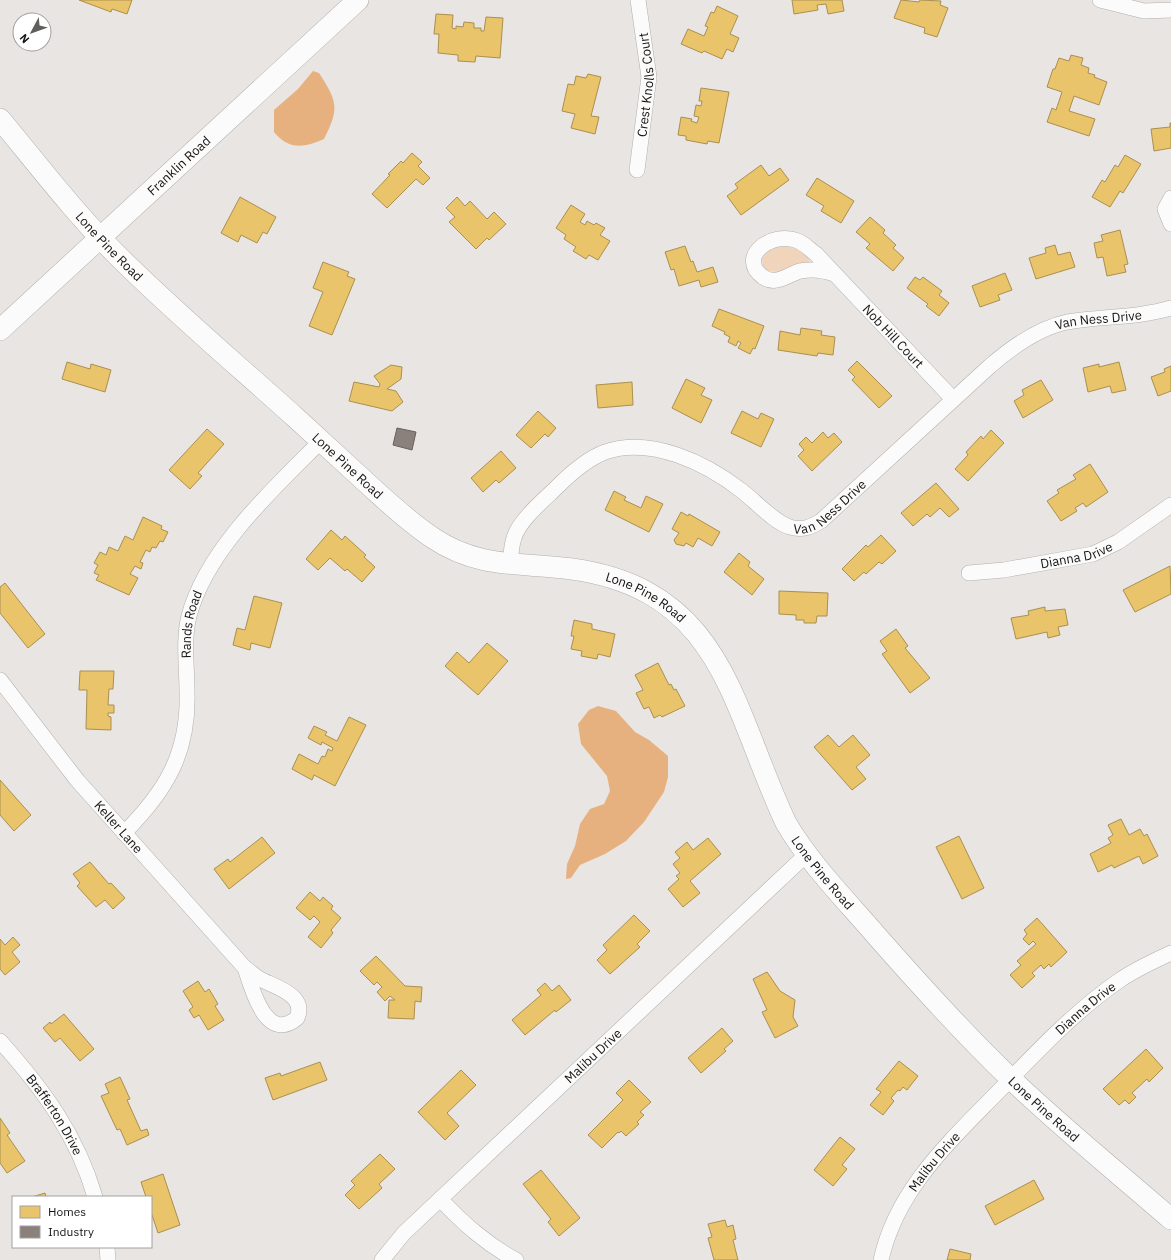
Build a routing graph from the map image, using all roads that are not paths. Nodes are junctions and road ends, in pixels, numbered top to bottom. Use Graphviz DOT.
graph roads {
  1 [pos="358,0"];
  2 [pos="638,0"];
  3 [pos="1100,0"];
  4 [pos="1171,10"];
  5 [pos="0,119"];
  6 [pos="637,170"];
  7 [pos="1171,198"];
  8 [pos="1171,224"];
  9 [pos="100,237"];
  10 [pos="834,274"];
  11 [pos="1171,308"];
  12 [pos="0,330"];
  13 [pos="953,399"];
  14 [pos="321,441"];
  15 [pos="1171,506"];
  16 [pos="510,565"];
  17 [pos="969,573"];
  18 [pos="0,680"];
  19 [pos="124,834"];
  20 [pos="807,854"];
  21 [pos="1171,953"];
  22 [pos="245,968"];
  23 [pos="0,1041"];
  24 [pos="1011,1079"];
  25 [pos="95,1196"];
  26 [pos="440,1199"];
  27 [pos="1171,1219"];
  28 [pos="107,1248"];
  29 [pos="108,1260"];
  30 [pos="382,1260"];
  31 [pos="516,1260"];
  32 [pos="881,1260"];
  1 -- 9 [label="street, Franklin Road"];
  2 -- 6 [label="street, Crest Knolls Court"];
  3 -- 4 [label="street"];
  5 -- 9 [label="street, Lone Pine Road"];
  7 -- 8 [label="street"];
  9 -- 12 [label="street, Franklin Road"];
  9 -- 14 [label="street, Lone Pine Road"];
  10 -- 10 [label="street, Nob Hill Court"];
  10 -- 13 [label="street, Nob Hill Court"];
  11 -- 13 [label="street, Van Ness Drive"];
  13 -- 16 [label="street, Van Ness Drive"];
  14 -- 16 [label="street, Lone Pine Road"];
  14 -- 19 [label="street, Rands Road"];
  15 -- 17 [label="street, Dianna Drive"];
  16 -- 20 [label="street, Lone Pine Road"];
  18 -- 19 [label="street, Keller Lane"];
  19 -- 22 [label="street, Keller Lane"];
  20 -- 24 [label="street, Lone Pine Road"];
  20 -- 26 [label="street, Malibu Drive"];
  21 -- 24 [label="street, Dianna Drive"];
  23 -- 25 [label="street, Brafferton Drive"];
  24 -- 27 [label="street, Lone Pine Road"];
  24 -- 32 [label="street, Malibu Drive"];
  26 -- 30 [label="street, Malibu Drive"];
  26 -- 31 [label="street"];
  28 -- 29 [label="street"];
}
